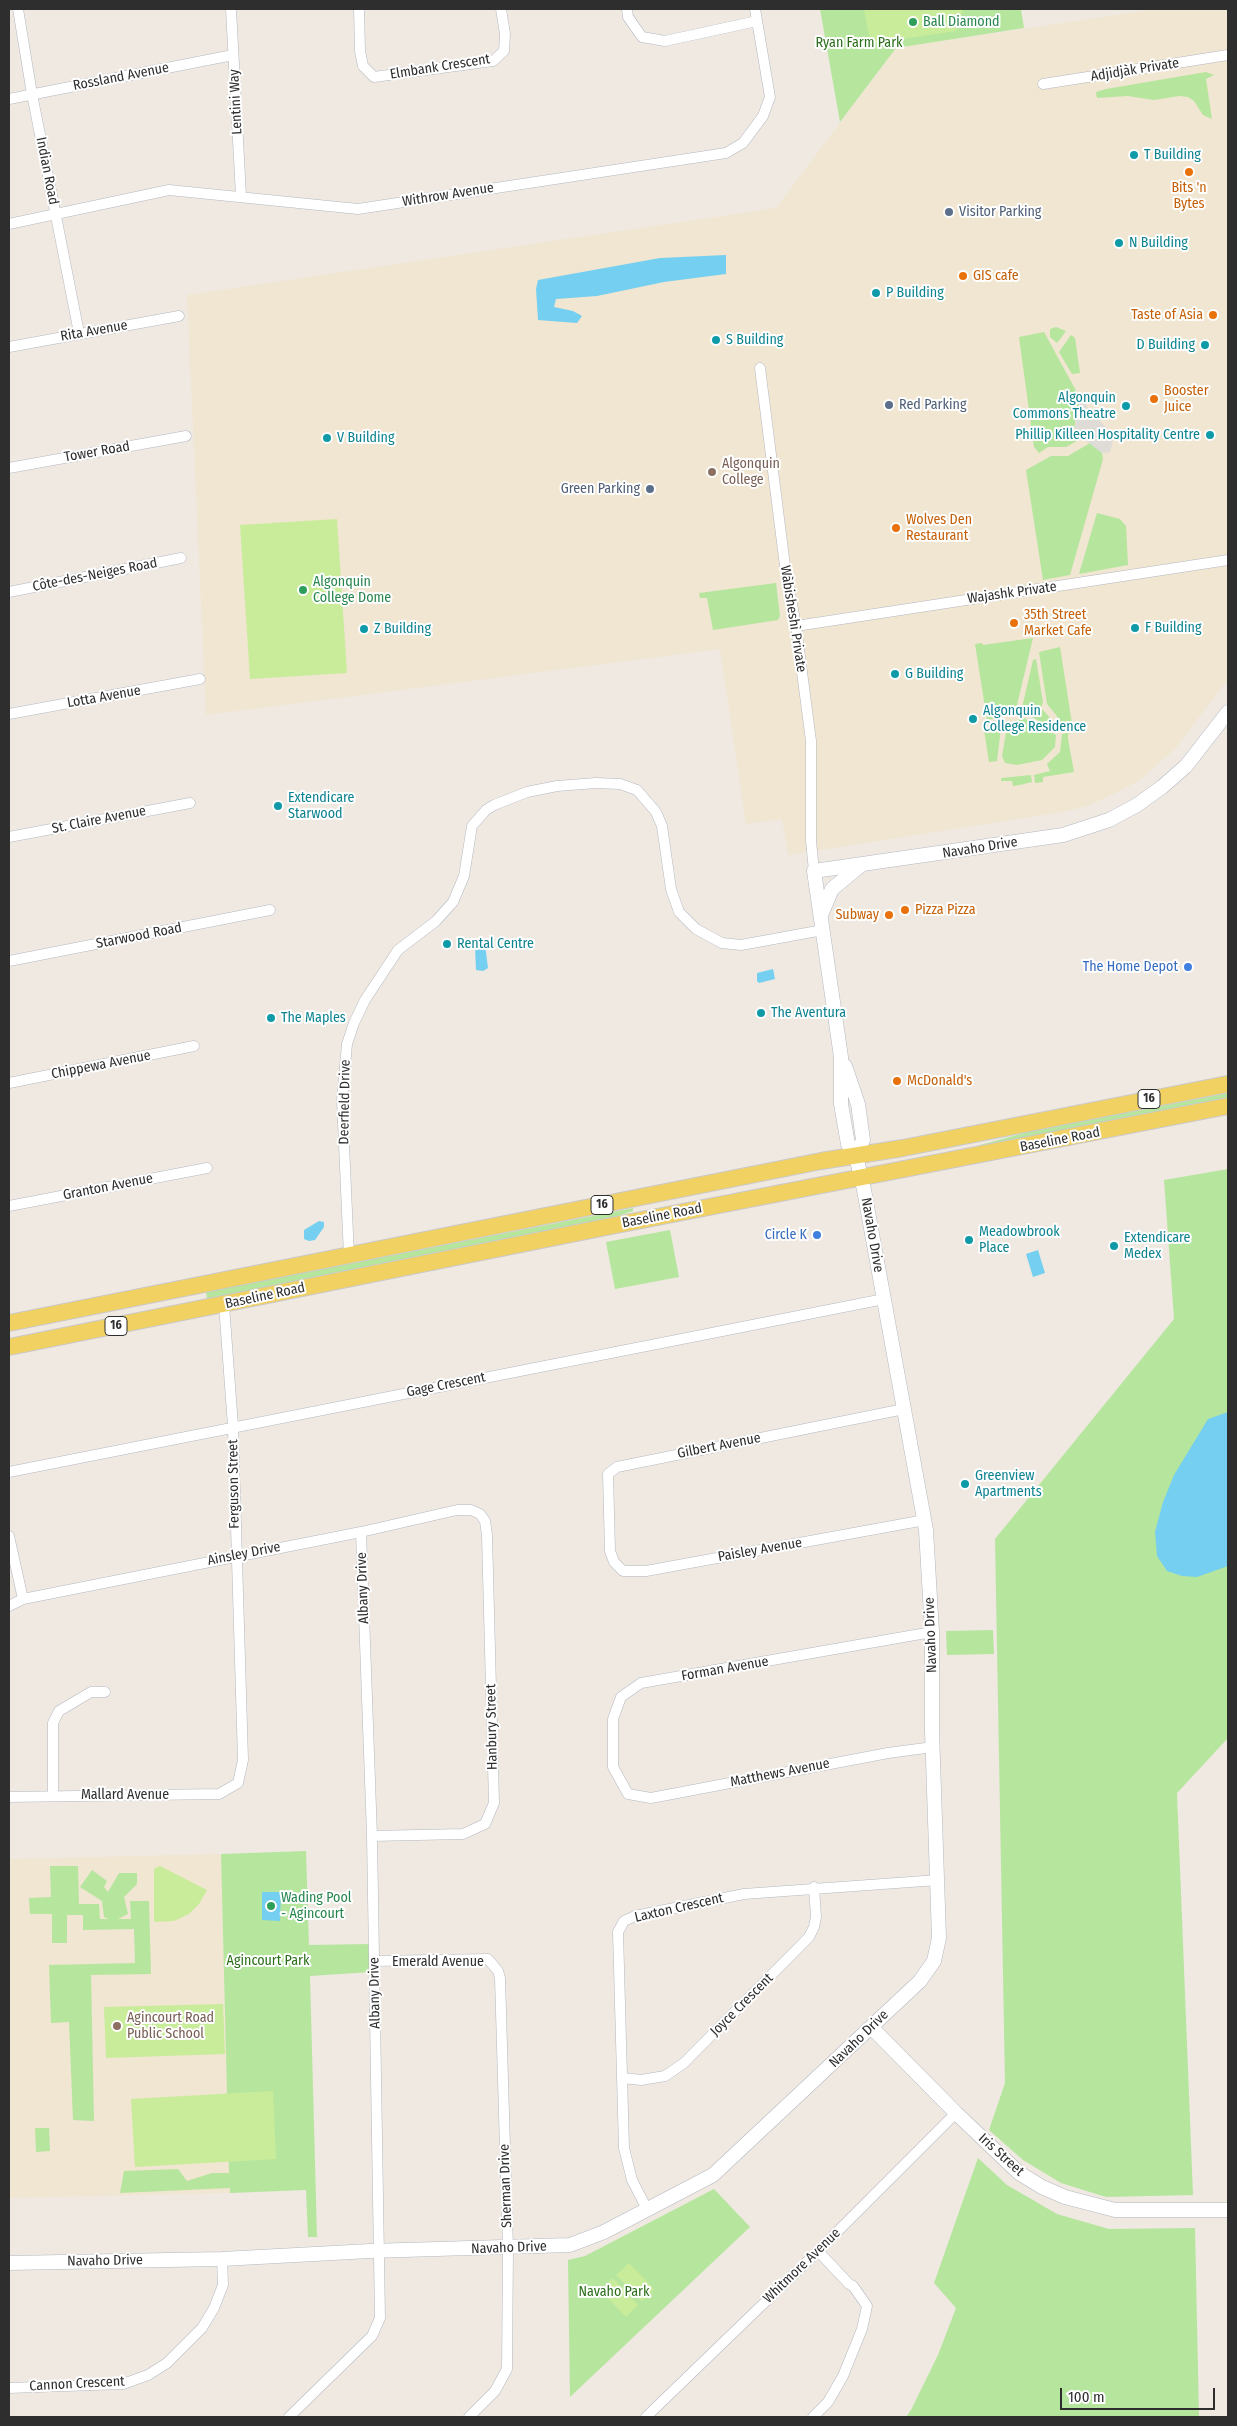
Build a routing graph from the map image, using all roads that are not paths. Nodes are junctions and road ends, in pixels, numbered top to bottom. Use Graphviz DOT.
graph roads {
  1 [pos="18,9"];
  2 [pos="231,9"];
  3 [pos="359,9"];
  4 [pos="501,9"];
  5 [pos="627,9"];
  6 [pos="755,9"];
  7 [pos="757,21"];
  8 [pos="233,55"];
  9 [pos="1228,55"];
  10 [pos="1043,84"];
  11 [pos="32,94"];
  12 [pos="9,99"];
  13 [pos="241,196"];
  14 [pos="55,215"];
  15 [pos="9,224"];
  16 [pos="180,316"];
  17 [pos="79,333"];
  18 [pos="9,346"];
  19 [pos="760,368"];
  20 [pos="186,436"];
  21 [pos="9,468"];
  22 [pos="181,558"];
  23 [pos="1228,560"];
  24 [pos="9,592"];
  25 [pos="796,626"];
  26 [pos="200,679"];
  27 [pos="9,714"];
  28 [pos="1226,720"];
  29 [pos="190,803"];
  30 [pos="9,837"];
  31 [pos="861,864"];
  32 [pos="814,870"];
  33 [pos="270,910"];
  34 [pos="820,916"];
  35 [pos="822,930"];
  36 [pos="9,961"];
  37 [pos="194,1046"];
  38 [pos="9,1083"];
  39 [pos="1228,1084"];
  40 [pos="1228,1106"];
  41 [pos="856,1156"];
  42 [pos="207,1168"];
  43 [pos="861,1178"];
  44 [pos="9,1206"];
  45 [pos="348,1256"];
  46 [pos="884,1299"];
  47 [pos="224,1304"];
  48 [pos="9,1323"];
  49 [pos="9,1347"];
  50 [pos="904,1408"];
  51 [pos="233,1426"];
  52 [pos="9,1472"];
  53 [pos="480,1514"];
  54 [pos="925,1520"];
  55 [pos="361,1532"];
  56 [pos="9,1536"];
  57 [pos="610,1547"];
  58 [pos="235,1556"];
  59 [pos="23,1598"];
  60 [pos="9,1606"];
  61 [pos="932,1632"];
  62 [pos="105,1692"];
  63 [pos="933,1747"];
  64 [pos="238,1783"];
  65 [pos="628,1794"];
  66 [pos="53,1795"];
  67 [pos="9,1797"];
  68 [pos="372,1836"];
  69 [pos="938,1880"];
  70 [pos="814,1887"];
  71 [pos="374,1961"];
  72 [pos="498,1971"];
  73 [pos="871,2027"];
  74 [pos="623,2078"];
  75 [pos="956,2113"];
  76 [pos="647,2209"];
  77 [pos="1228,2210"];
  78 [pos="508,2249"];
  79 [pos="379,2251"];
  80 [pos="818,2252"];
  81 [pos="222,2259"];
  82 [pos="9,2263"];
  83 [pos="9,2388"];
  84 [pos="289,2417"];
  85 [pos="469,2417"];
  86 [pos="646,2417"];
  87 [pos="813,2417"];
  1 -- 11 [label="street, Indian Road"];
  2 -- 8 [label="street, Lentini Way"];
  3 -- 4 [label="street, Elmbank Crescent"];
  5 -- 7 [label="street"];
  6 -- 7 [label="street, Withrow Avenue"];
  7 -- 13 [label="street, Withrow Avenue"];
  8 -- 11 [label="street, Rossland Avenue"];
  8 -- 13 [label="street, Lentini Way"];
  9 -- 10 [label="street, Adjidjàk Private"];
  11 -- 12 [label="street, Rossland Avenue"];
  11 -- 14 [label="street, Indian Road"];
  13 -- 14 [label="street, Withrow Avenue"];
  14 -- 15 [label="street, Withrow Avenue"];
  14 -- 17 [label="street, Indian Road"];
  16 -- 17 [label="street, Rita Avenue"];
  17 -- 18 [label="street, Rita Avenue"];
  19 -- 25 [label="street, Wàbisheshì Private"];
  20 -- 21 [label="street, Tower Road"];
  22 -- 24 [label="street, Côte-des-Neiges Road"];
  23 -- 25 [label="street, Wajashk Private"];
  25 -- 32 [label="street, Wàbisheshì Private"];
  26 -- 27 [label="street, Lotta Avenue"];
  28 -- 31 [label="street, Navaho Drive"];
  29 -- 30 [label="street, St. Claire Avenue"];
  31 -- 32 [label="street, Navaho Drive"];
  31 -- 34 [label="street"];
  32 -- 34 [label="street, Navaho Drive"];
  33 -- 36 [label="street, Starwood Road"];
  34 -- 35 [label="street, Navaho Drive"];
  35 -- 41 [label="street, Navaho Drive"];
  35 -- 45 [label="street, Deerfield Drive"];
  37 -- 38 [label="street, Chippewa Avenue"];
  39 -- 41 [label="main road, Baseline Road / 16"];
  40 -- 43 [label="main road, Baseline Road / 16"];
  41 -- 43 [label="street, Navaho Drive"];
  41 -- 45 [label="main road, Baseline Road / 16"];
  42 -- 44 [label="street, Granton Avenue"];
  43 -- 46 [label="street, Navaho Drive"];
  43 -- 47 [label="main road, Baseline Road / 16"];
  45 -- 48 [label="main road, Baseline Road / 16"];
  46 -- 50 [label="street, Navaho Drive"];
  46 -- 51 [label="street, Gage Crescent"];
  47 -- 49 [label="main road, Baseline Road / 16"];
  47 -- 51 [label="street, Ferguson Street"];
  50 -- 54 [label="street, Navaho Drive"];
  50 -- 57 [label="street, Gilbert Avenue"];
  51 -- 52 [label="street, Gage Crescent"];
  51 -- 58 [label="street, Ferguson Street"];
  53 -- 55 [label="street, Ainsley Drive"];
  53 -- 68 [label="street, Hanbury Street"];
  54 -- 57 [label="street, Paisley Avenue"];
  54 -- 61 [label="street, Navaho Drive"];
  55 -- 58 [label="street, Ainsley Drive"];
  55 -- 68 [label="street, Albany Drive"];
  56 -- 59 [label="street"];
  58 -- 59 [label="street, Ainsley Drive"];
  58 -- 64 [label="street, Ferguson Street"];
  59 -- 60 [label="street, Ainsley Drive"];
  61 -- 63 [label="street, Navaho Drive"];
  61 -- 65 [label="street, Forman Avenue"];
  62 -- 66 [label="street"];
  63 -- 65 [label="street, Matthews Avenue"];
  63 -- 69 [label="street, Navaho Drive"];
  64 -- 66 [label="street, Mallard Avenue"];
  66 -- 67 [label="street, Mallard Avenue"];
  68 -- 71 [label="street, Albany Drive"];
  69 -- 70 [label="street, Laxton Crescent"];
  69 -- 73 [label="street, Navaho Drive"];
  70 -- 74 [label="street, Joyce Crescent"];
  70 -- 74 [label="street, Laxton Crescent"];
  71 -- 72 [label="street, Emerald Avenue"];
  71 -- 79 [label="street, Albany Drive"];
  72 -- 78 [label="street, Sherman Drive"];
  73 -- 75 [label="street, Iris Street"];
  73 -- 76 [label="street, Navaho Drive"];
  74 -- 76 [label="street, Laxton Crescent"];
  75 -- 77 [label="street, Iris Street"];
  75 -- 80 [label="street, Whitmore Avenue"];
  76 -- 78 [label="street, Navaho Drive"];
  78 -- 79 [label="street, Navaho Drive"];
  78 -- 85 [label="street, Sherman Drive"];
  79 -- 81 [label="street, Navaho Drive"];
  79 -- 84 [label="street, Albany Drive"];
  80 -- 86 [label="street, Whitmore Avenue"];
  80 -- 87 [label="street"];
  81 -- 82 [label="street, Navaho Drive"];
  81 -- 83 [label="street, Cannon Crescent"];
}
